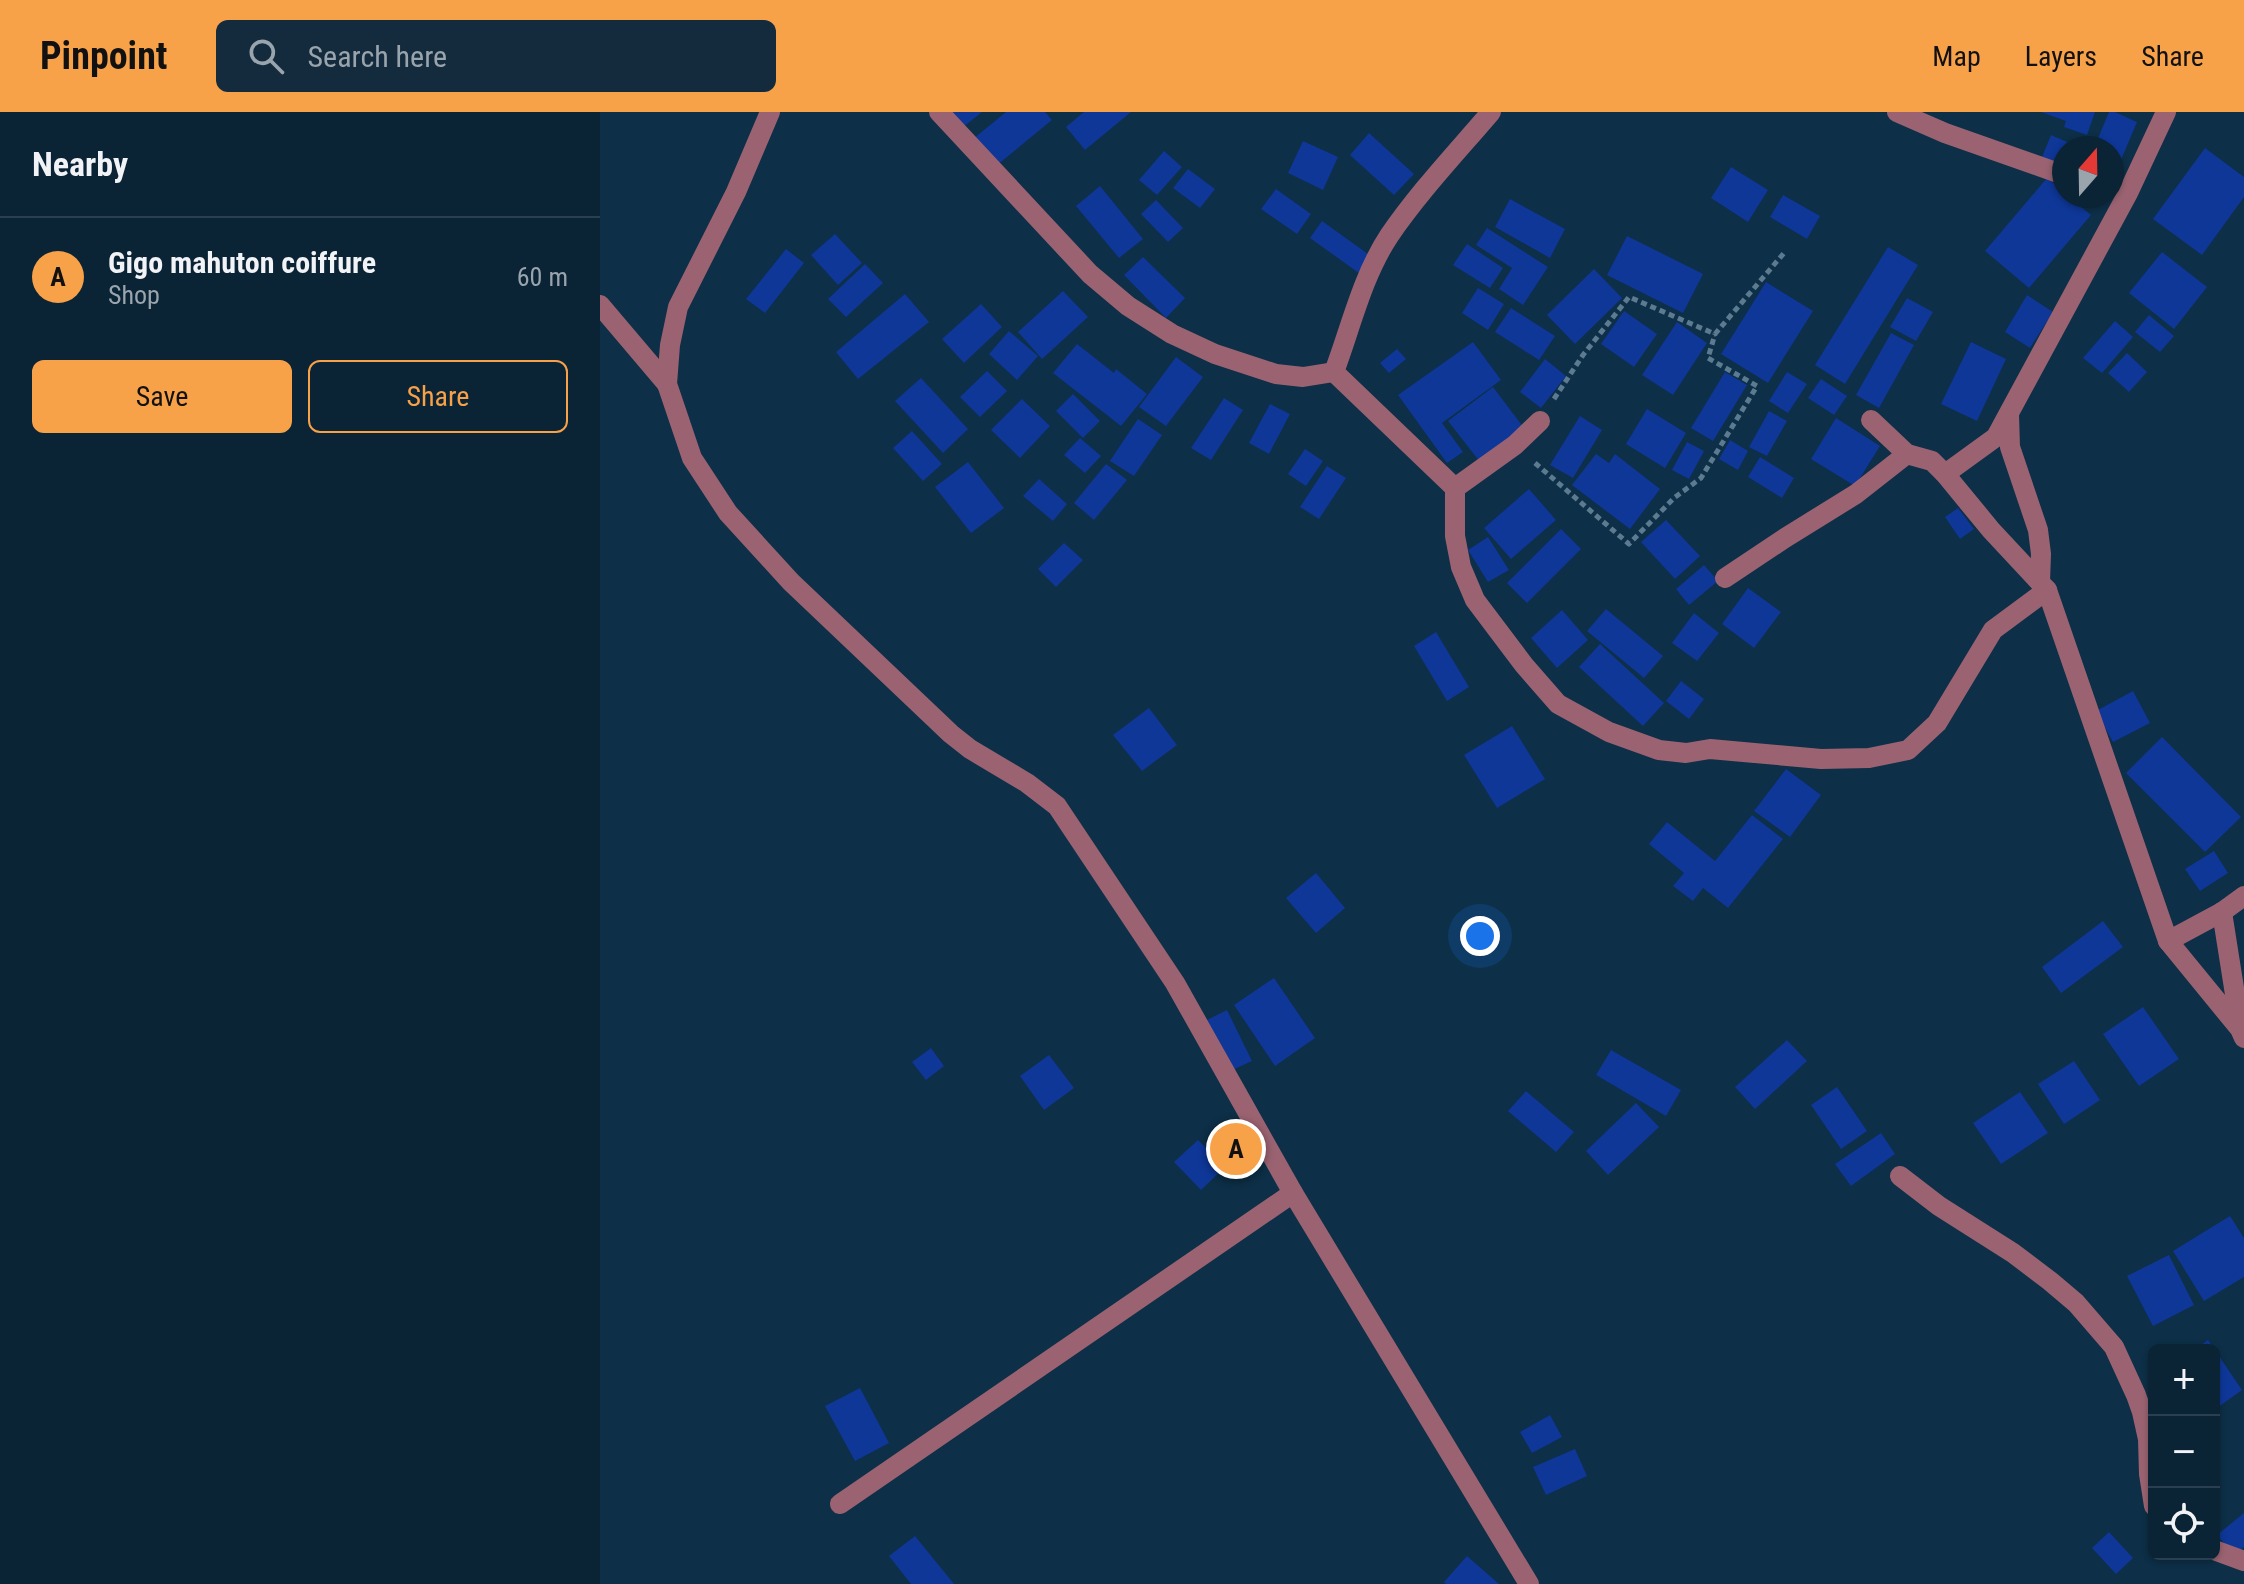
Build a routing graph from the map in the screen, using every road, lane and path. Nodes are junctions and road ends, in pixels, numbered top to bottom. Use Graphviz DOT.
graph roads {
  1 [pos="770,112"];
  2 [pos="939,112"];
  3 [pos="1491,112"];
  4 [pos="1897,112"];
  5 [pos="2166,112"];
  6 [pos="2052,171"];
  7 [pos="2124,183"];
  8 [pos="2111,208"];
  9 [pos="1784,253"];
  10 [pos="600,305"];
  11 [pos="1715,334"];
  12 [pos="1334,372"];
  13 [pos="667,384"];
  14 [pos="2009,414"];
  15 [pos="1871,420"];
  16 [pos="1540,421"];
  17 [pos="1515,445"];
  18 [pos="1907,454"];
  19 [pos="1945,474"];
  20 [pos="1455,488"];
  21 [pos="1725,578"];
  22 [pos="2043,586"];
  23 [pos="2244,896"];
  24 [pos="2222,912"];
  25 [pos="2168,941"];
  26 [pos="2242,1033"];
  27 [pos="1900,1176"];
  28 [pos="1293,1193"];
  29 [pos="2150,1488"];
  30 [pos="840,1504"];
  31 [pos="2220,1552"];
  32 [pos="2244,1561"];
  33 [pos="1529,1584"];
  1 -- 13 [label="street"];
  2 -- 12 [label="street"];
  3 -- 12 [label="street"];
  4 -- 6 [label="street"];
  5 -- 7 [label="street"];
  8 -- 14 [label="street"];
  9 -- 11 [label="path"];
  10 -- 13 [label="street"];
  11 -- 16 [label="path"];
  11 -- 17 [label="path"];
  12 -- 20 [label="street"];
  13 -- 28 [label="street"];
  14 -- 19 [label="street"];
  14 -- 22 [label="street"];
  15 -- 18 [label="street"];
  16 -- 17 [label="street"];
  17 -- 20 [label="street"];
  18 -- 19 [label="street"];
  18 -- 21 [label="street"];
  19 -- 22 [label="street"];
  20 -- 22 [label="street"];
  22 -- 25 [label="street"];
  23 -- 24 [label="street"];
  24 -- 25 [label="street"];
  24 -- 26 [label="street"];
  25 -- 26 [label="street"];
  27 -- 29 [label="street"];
  28 -- 30 [label="street"];
  28 -- 33 [label="street"];
  31 -- 32 [label="street"];
}
